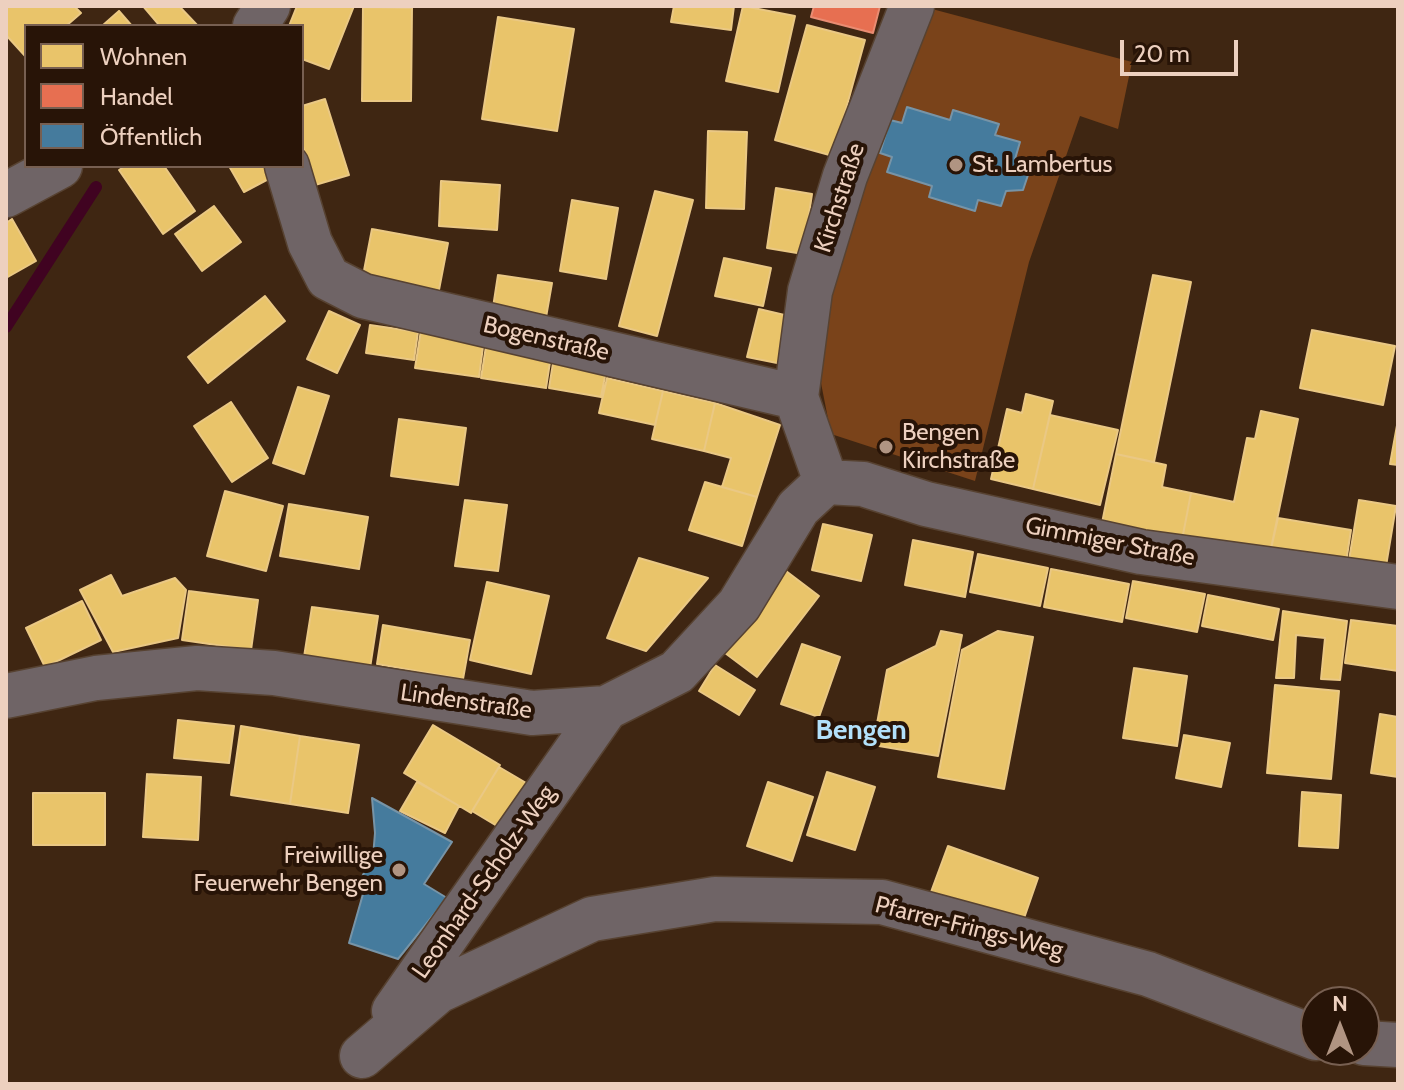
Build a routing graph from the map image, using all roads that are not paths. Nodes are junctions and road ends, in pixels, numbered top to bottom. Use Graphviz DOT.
graph roads {
  1 [pos="268,6"];
  2 [pos="912,6"];
  3 [pos="256,24"];
  4 [pos="56,168"];
  5 [pos="288,168"];
  6 [pos="6,195"];
  7 [pos="796,397"];
  8 [pos="826,482"];
  9 [pos="1398,587"];
  10 [pos="6,696"];
  11 [pos="606,708"];
  12 [pos="1300,1032"];
  13 [pos="356,1070"];
  1 -- 3 [label="street"];
  2 -- 7 [label="street, Kirchstraße"];
  4 -- 6 [label="street"];
  5 -- 7 [label="street, Bogenstraße"];
  7 -- 8 [label="street"];
  8 -- 9 [label="street, Gimmiger Straße"];
  8 -- 11 [label="street, Lindenstraße"];
  10 -- 11 [label="street, Lindenstraße"];
  11 -- 13 [label="street, Leonhard-Scholz-Weg"];
  12 -- 13 [label="street, Pfarrer-Frings-Weg"];
}
